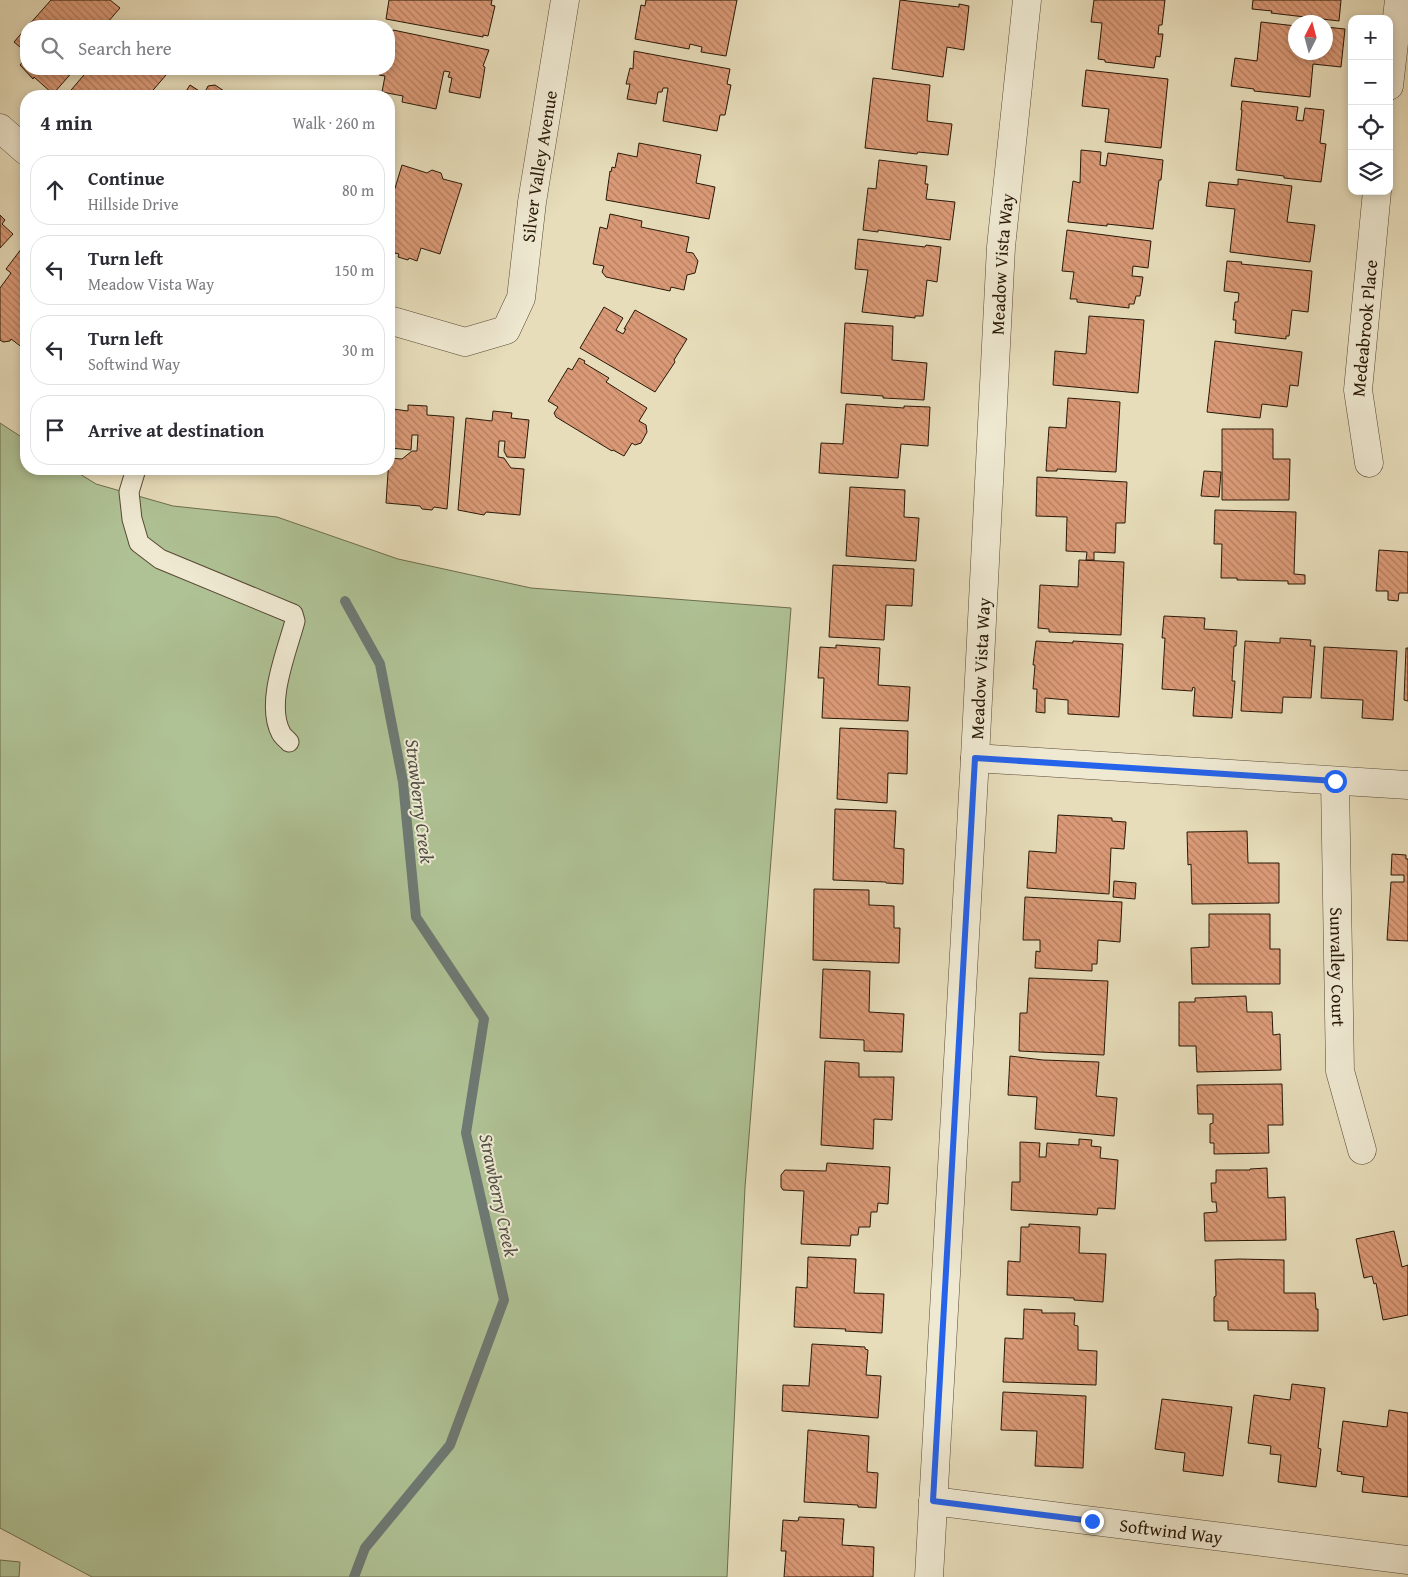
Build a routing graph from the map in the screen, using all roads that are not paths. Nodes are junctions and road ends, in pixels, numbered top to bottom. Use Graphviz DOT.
graph roads {
  1 [pos="565,0"];
  2 [pos="1027,0"];
  3 [pos="1399,0"];
  4 [pos="1392,60"];
  5 [pos="0,128"];
  6 [pos="20,146"];
  7 [pos="1377,195"];
  8 [pos="395,322"];
  9 [pos="1370,463"];
  10 [pos="134,475"];
  11 [pos="289,742"];
  12 [pos="975,758"];
  13 [pos="1335,781"];
  14 [pos="1408,785"];
  15 [pos="1362,1150"];
  16 [pos="933,1501"];
  17 [pos="1408,1560"];
  18 [pos="929,1577"];
  1 -- 8 [label="street, Silver Valley Avenue"];
  2 -- 12 [label="street, Meadow Vista Way"];
  3 -- 4 [label="street"];
  5 -- 6 [label="street"];
  7 -- 9 [label="street, Medeabrook Place"];
  10 -- 11 [label="lane"];
  12 -- 13 [label="street"];
  12 -- 16 [label="street, Meadow Vista Way"];
  13 -- 14 [label="street"];
  13 -- 15 [label="street, Sunvalley Court"];
  16 -- 17 [label="street, Softwind Way"];
  16 -- 18 [label="street, Meadow Vista Way"];
}
